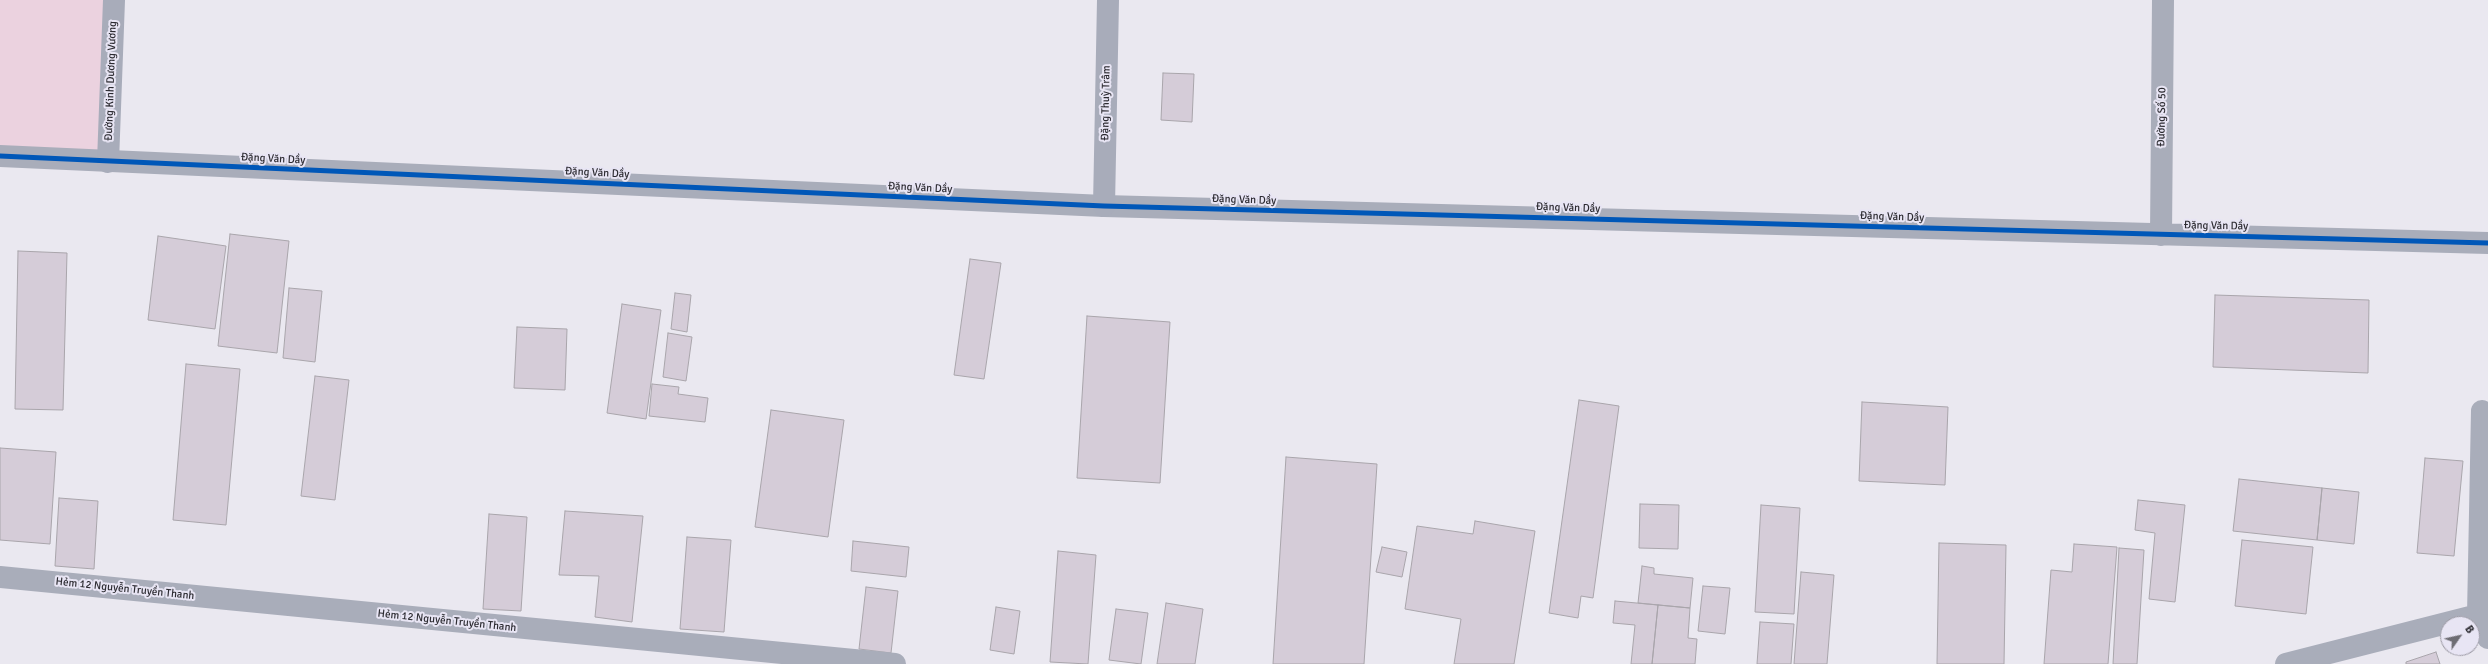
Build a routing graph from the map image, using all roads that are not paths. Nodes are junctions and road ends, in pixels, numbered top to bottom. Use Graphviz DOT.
graph roads {
  1 [pos="114,0"];
  2 [pos="1108,0"];
  3 [pos="2163,0"];
  4 [pos="0,156"];
  5 [pos="108,162"];
  6 [pos="1104,206"];
  7 [pos="2161,235"];
  8 [pos="2488,243"];
  9 [pos="2482,411"];
  10 [pos="0,577"];
  11 [pos="2478,615"];
  12 [pos="2488,638"];
  13 [pos="895,664"];
  14 [pos="2286,664"];
  1 -- 5 [label="street, Đường Kinh Dương Vương"];
  2 -- 6 [label="street, Đặng Thuỳ Trâm"];
  3 -- 7 [label="street, Đường Số 50"];
  4 -- 5 [label="street, Đặng Văn Dầy"];
  5 -- 6 [label="street, Đặng Văn Dầy"];
  6 -- 7 [label="street, Đặng Văn Dầy"];
  7 -- 8 [label="street, Đặng Văn Dầy"];
  9 -- 11 [label="street"];
  10 -- 13 [label="street, Hẻm 12 Nguyễn Truyền Thanh"];
  11 -- 12 [label="street"];
  11 -- 14 [label="street"];
}
